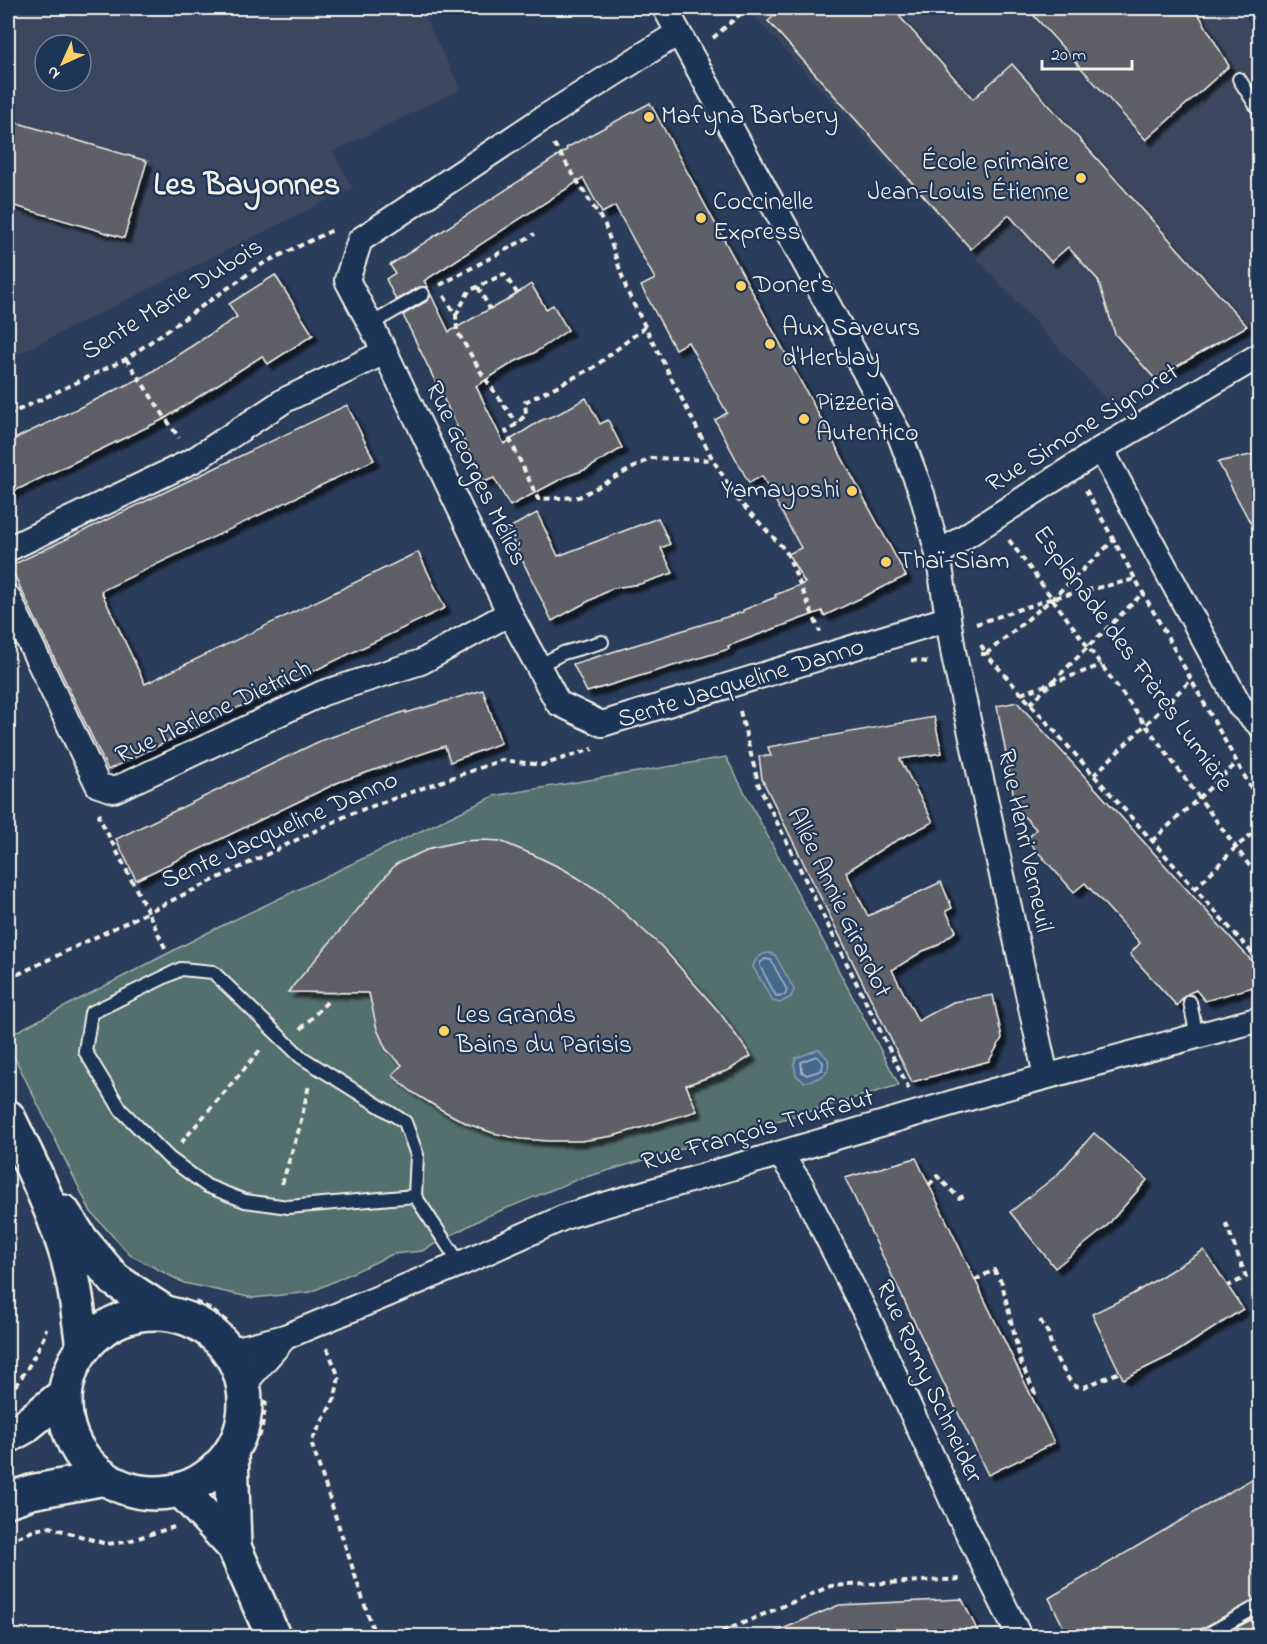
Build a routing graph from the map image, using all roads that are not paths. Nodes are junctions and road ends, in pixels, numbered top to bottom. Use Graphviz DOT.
graph roads {
  1 [pos="665,8"];
  2 [pos="678,33"];
  3 [pos="1239,79"];
  4 [pos="1260,112"];
  5 [pos="423,294"];
  6 [pos="371,324"];
  7 [pos="385,352"];
  8 [pos="1260,355"];
  9 [pos="1101,449"];
  10 [pos="8,549"];
  11 [pos="938,554"];
  12 [pos="8,597"];
  13 [pos="511,616"];
  14 [pos="958,623"];
  15 [pos="602,642"];
  16 [pos="538,666"];
  17 [pos="1260,725"];
  18 [pos="1190,1002"];
  19 [pos="1260,1019"];
  20 [pos="1197,1037"];
  21 [pos="1046,1076"];
  22 [pos="8,1117"];
  23 [pos="780,1154"];
  24 [pos="33,1168"];
  25 [pos="415,1196"];
  26 [pos="460,1264"];
  27 [pos="164,1312"];
  28 [pos="285,1337"];
  29 [pos="82,1347"];
  30 [pos="229,1351"];
  31 [pos="244,1384"];
  32 [pos="64,1394"];
  33 [pos="8,1436"];
  34 [pos="231,1452"];
  35 [pos="105,1478"];
  36 [pos="181,1490"];
  37 [pos="8,1500"];
  38 [pos="234,1547"];
  39 [pos="1260,1605"];
  40 [pos="273,1636"];
  41 [pos="1019,1636"];
  42 [pos="1204,1636"];
  1 -- 2 [label="street"];
  2 -- 6 [label="street, Rue Georges Méliès"];
  2 -- 11 [label="street"];
  3 -- 4 [label="lane"];
  5 -- 6 [label="lane"];
  6 -- 7 [label="street, Rue Georges Méliès"];
  7 -- 10 [label="street"];
  7 -- 13 [label="street, Rue Georges Méliès"];
  8 -- 9 [label="street, Rue Simone Signoret"];
  9 -- 11 [label="street, Rue Simone Signoret"];
  9 -- 17 [label="street"];
  11 -- 14 [label="street"];
  12 -- 13 [label="street, Rue Marlene Dietrich"];
  13 -- 16 [label="street, Rue Georges Méliès"];
  14 -- 16 [label="street, Rue Georges Méliès"];
  14 -- 21 [label="street, Rue Henri Verneuil"];
  15 -- 16 [label="lane"];
  18 -- 20 [label="lane"];
  19 -- 20 [label="street, Rue François Truffaut"];
  20 -- 21 [label="street, Rue François Truffaut"];
  21 -- 23 [label="street, Rue François Truffaut"];
  22 -- 24 [label="main road"];
  23 -- 26 [label="street, Rue François Truffaut"];
  23 -- 41 [label="street, Rue Romy Schneider"];
  24 -- 27 [label="main road"];
  24 -- 29 [label="main road"];
  25 -- 25 [label="lane"];
  25 -- 26 [label="lane"];
  26 -- 28 [label="street, Rue François Truffaut"];
  27 -- 29 [label="main road"];
  27 -- 30 [label="main road"];
  28 -- 30 [label="street"];
  28 -- 31 [label="street"];
  29 -- 32 [label="main road"];
  30 -- 31 [label="main road"];
  31 -- 34 [label="main road"];
  32 -- 33 [label="main road"];
  32 -- 35 [label="main road"];
  34 -- 36 [label="main road"];
  34 -- 38 [label="main road"];
  35 -- 36 [label="main road"];
  35 -- 37 [label="main road"];
  36 -- 38 [label="main road"];
  38 -- 40 [label="main road"];
  39 -- 42 [label="lane"];
}
